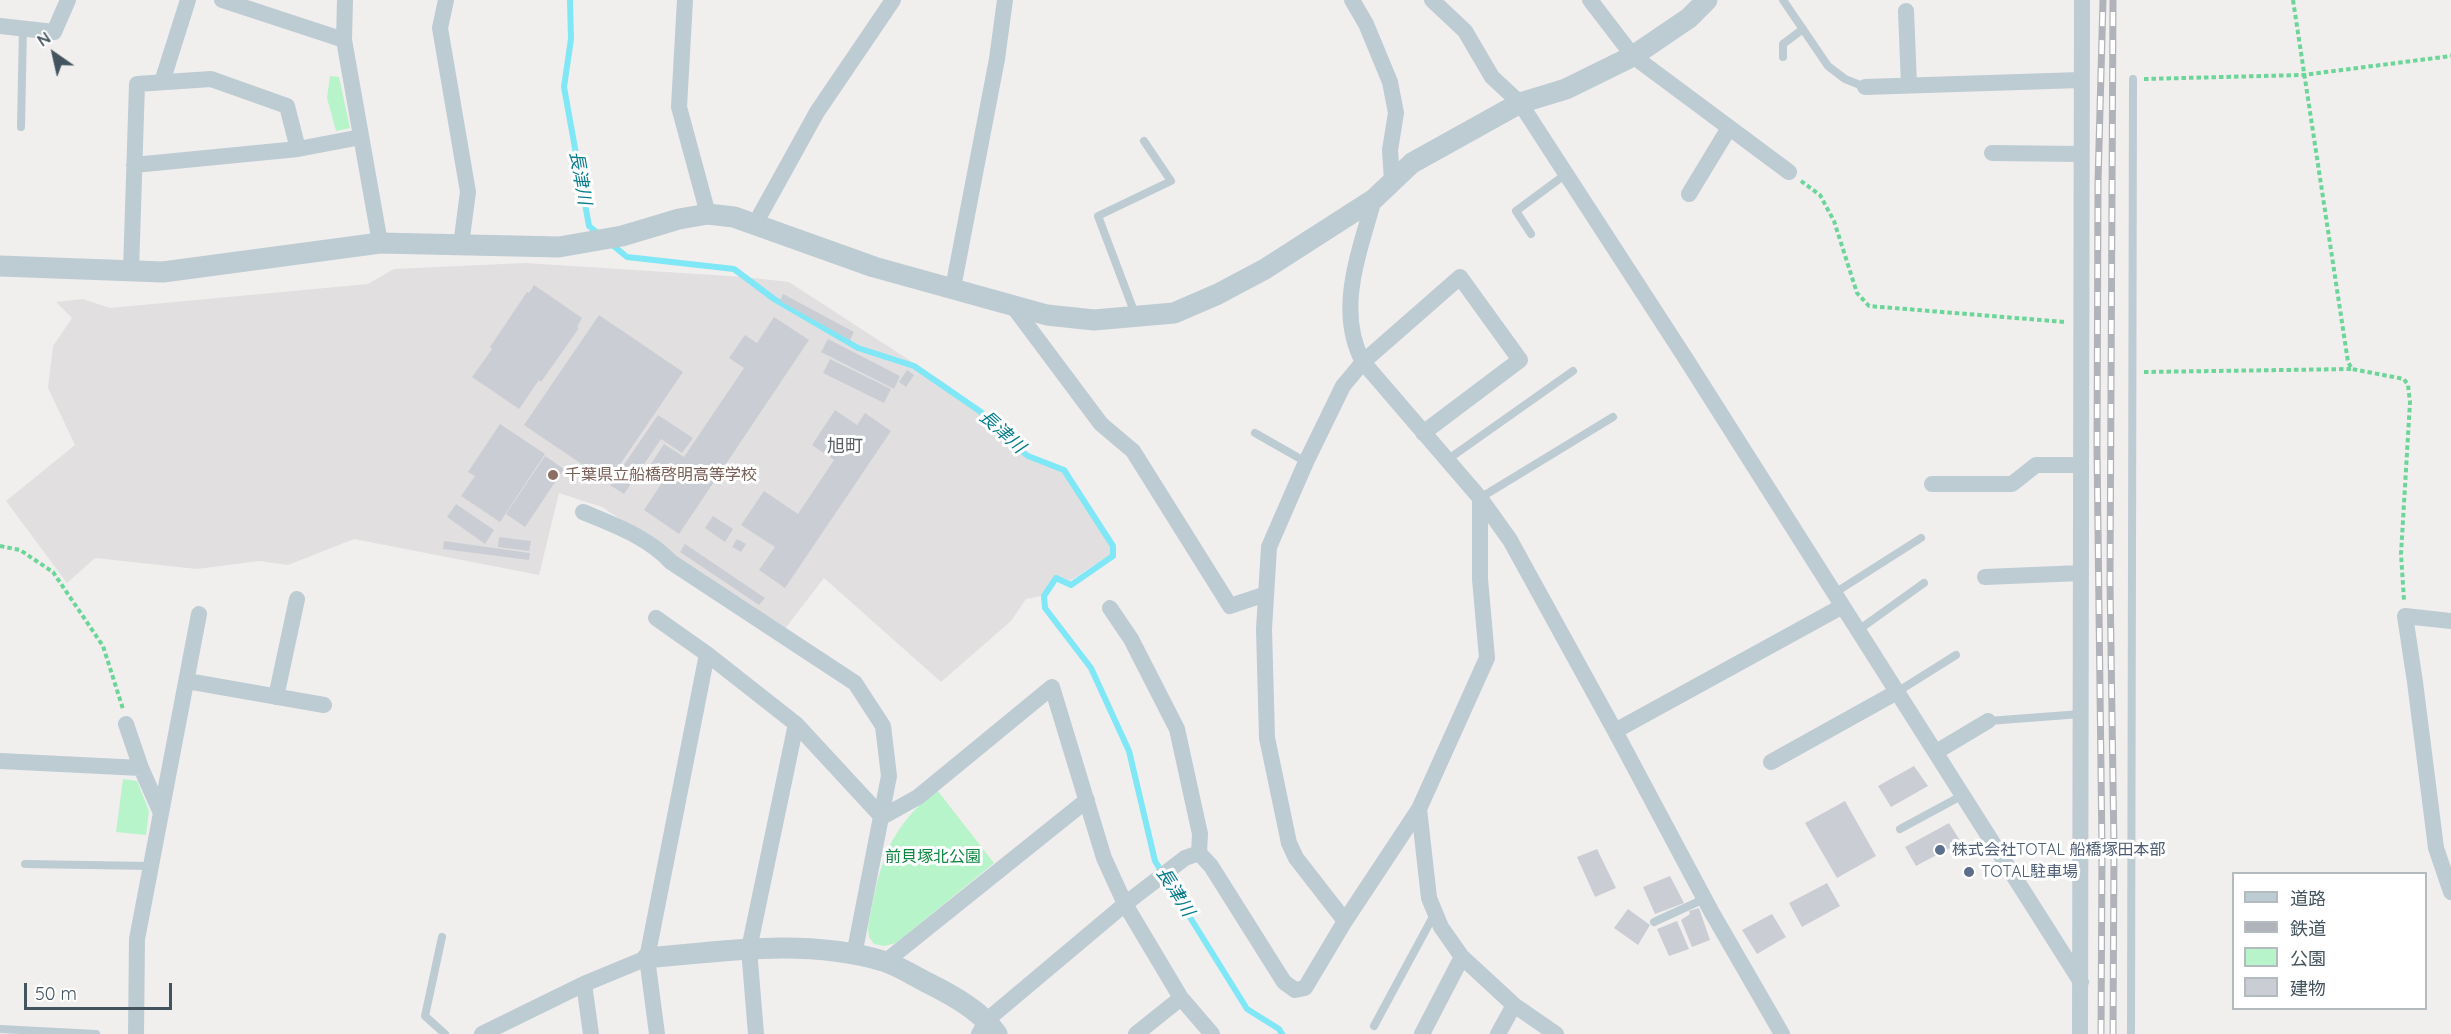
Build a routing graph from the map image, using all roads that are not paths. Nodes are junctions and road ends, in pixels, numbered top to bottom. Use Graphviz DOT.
graph roads {
  1 [pos="68,0"];
  2 [pos="188,0"];
  3 [pos="222,0"];
  4 [pos="345,0"];
  5 [pos="446,0"];
  6 [pos="685,0"];
  7 [pos="893,0"];
  8 [pos="1005,0"];
  9 [pos="1352,0"];
  10 [pos="1432,0"];
  11 [pos="1590,0"];
  12 [pos="1707,0"];
  13 [pos="1783,0"];
  14 [pos="2082,0"];
  15 [pos="1906,11"];
  16 [pos="0,26"];
  17 [pos="23,28"];
  18 [pos="1803,29"];
  19 [pos="344,40"];
  20 [pos="1633,56"];
  21 [pos="1783,57"];
  22 [pos="2133,79"];
  23 [pos="2081,80"];
  24 [pos="162,82"];
  25 [pos="1909,85"];
  26 [pos="1865,87"];
  27 [pos="1520,103"];
  28 [pos="21,127"];
  29 [pos="1730,128"];
  30 [pos="361,137"];
  31 [pos="1144,141"];
  32 [pos="298,149"];
  33 [pos="1992,153"];
  34 [pos="2081,154"];
  35 [pos="134,165"];
  36 [pos="1789,172"];
  37 [pos="1566,174"];
  38 [pos="1392,180"];
  39 [pos="1689,194"];
  40 [pos="1374,199"];
  41 [pos="708,214"];
  42 [pos="754,224"];
  43 [pos="1531,234"];
  44 [pos="381,243"];
  45 [pos="461,245"];
  46 [pos="0,266"];
  47 [pos="131,271"];
  48 [pos="952,288"];
  49 [pos="1012,305"];
  50 [pos="1136,318"];
  51 [pos="1363,362"];
  52 [pos="1573,371"];
  53 [pos="1613,417"];
  54 [pos="1255,433"];
  55 [pos="1423,433"];
  56 [pos="1447,460"];
  57 [pos="1306,462"];
  58 [pos="2081,465"];
  59 [pos="1932,484"];
  60 [pos="1480,498"];
  61 [pos="583,513"];
  62 [pos="1921,538"];
  63 [pos="2081,573"];
  64 [pos="1985,577"];
  65 [pos="1924,583"];
  66 [pos="1266,594"];
  67 [pos="297,599"];
  68 [pos="1837,601"];
  69 [pos="1110,608"];
  70 [pos="199,614"];
  71 [pos="656,618"];
  72 [pos="2451,621"];
  73 [pos="1857,631"];
  74 [pos="707,654"];
  75 [pos="1956,655"];
  76 [pos="187,681"];
  77 [pos="1897,692"];
  78 [pos="276,697"];
  79 [pos="324,705"];
  80 [pos="2081,714"];
  81 [pos="1988,721"];
  82 [pos="126,724"];
  83 [pos="796,724"];
  84 [pos="1616,731"];
  85 [pos="1936,752"];
  86 [pos="0,761"];
  87 [pos="1771,762"];
  88 [pos="141,768"];
  89 [pos="1963,795"];
  90 [pos="1087,800"];
  91 [pos="1419,809"];
  92 [pos="161,813"];
  93 [pos="882,817"];
  94 [pos="1900,829"];
  95 [pos="1199,853"];
  96 [pos="26,864"];
  97 [pos="151,866"];
  98 [pos="2451,892"];
  99 [pos="1704,899"];
  100 [pos="1125,904"];
  101 [pos="1435,912"];
  102 [pos="1345,921"];
  103 [pos="1654,922"];
  104 [pos="442,937"];
  105 [pos="749,949"];
  106 [pos="854,954"];
  107 [pos="1462,957"];
  108 [pos="647,958"];
  109 [pos="885,962"];
  110 [pos="2081,982"];
  111 [pos="584,984"];
  112 [pos="1182,998"];
  113 [pos="1514,1005"];
  114 [pos="1374,1026"];
  115 [pos="0,1029"];
  116 [pos="988,1029"];
  117 [pos="96,1034"];
  118 [pos="136,1034"];
  119 [pos="445,1034"];
  120 [pos="482,1034"];
  121 [pos="591,1034"];
  122 [pos="657,1034"];
  123 [pos="756,1034"];
  124 [pos="1136,1034"];
  125 [pos="1212,1034"];
  126 [pos="1422,1034"];
  127 [pos="1498,1034"];
  128 [pos="1556,1034"];
  129 [pos="1781,1034"];
  130 [pos="2080,1034"];
  131 [pos="2131,1034"];
  1 -- 17 [label="street"];
  2 -- 24 [label="street"];
  3 -- 19 [label="street"];
  4 -- 19 [label="street"];
  5 -- 45 [label="street"];
  6 -- 41 [label="street"];
  7 -- 42 [label="street"];
  8 -- 48 [label="street"];
  9 -- 38 [label="street"];
  10 -- 27 [label="street"];
  11 -- 20 [label="street"];
  12 -- 20 [label="street"];
  13 -- 18 [label="lane"];
  14 -- 23 [label="street"];
  15 -- 25 [label="street"];
  16 -- 17 [label="street"];
  17 -- 28 [label="lane"];
  18 -- 21 [label="lane"];
  18 -- 26 [label="lane"];
  19 -- 30 [label="street"];
  20 -- 27 [label="street"];
  20 -- 29 [label="street"];
  22 -- 131 [label="lane"];
  23 -- 25 [label="street"];
  23 -- 34 [label="street"];
  24 -- 32 [label="street"];
  24 -- 35 [label="street"];
  25 -- 26 [label="street"];
  27 -- 37 [label="street"];
  27 -- 38 [label="street"];
  29 -- 36 [label="street"];
  29 -- 39 [label="street"];
  30 -- 32 [label="street"];
  30 -- 44 [label="street"];
  31 -- 50 [label="lane"];
  32 -- 35 [label="street"];
  33 -- 34 [label="street"];
  34 -- 58 [label="street"];
  35 -- 47 [label="street"];
  37 -- 43 [label="lane"];
  37 -- 68 [label="street"];
  38 -- 40 [label="street"];
  40 -- 50 [label="street"];
  40 -- 51 [label="street"];
  41 -- 42 [label="street"];
  41 -- 45 [label="street"];
  42 -- 48 [label="street"];
  44 -- 45 [label="street"];
  44 -- 47 [label="street"];
  46 -- 47 [label="street"];
  48 -- 49 [label="street"];
  49 -- 50 [label="street"];
  49 -- 66 [label="street"];
  51 -- 55 [label="street"];
  51 -- 55 [label="street"];
  51 -- 57 [label="street"];
  52 -- 56 [label="lane"];
  53 -- 60 [label="lane"];
  54 -- 57 [label="lane"];
  55 -- 56 [label="street"];
  56 -- 60 [label="street"];
  57 -- 66 [label="street"];
  58 -- 59 [label="street"];
  58 -- 63 [label="street"];
  60 -- 84 [label="street"];
  60 -- 91 [label="street"];
  61 -- 93 [label="street"];
  62 -- 68 [label="lane"];
  63 -- 64 [label="street"];
  63 -- 80 [label="street"];
  65 -- 73 [label="lane"];
  66 -- 102 [label="street"];
  67 -- 78 [label="street"];
  68 -- 73 [label="street"];
  68 -- 84 [label="street"];
  69 -- 95 [label="street"];
  70 -- 76 [label="street"];
  71 -- 74 [label="street"];
  72 -- 98 [label="street"];
  73 -- 77 [label="street"];
  74 -- 83 [label="street"];
  74 -- 108 [label="street"];
  75 -- 77 [label="lane"];
  76 -- 78 [label="street"];
  76 -- 92 [label="street"];
  77 -- 85 [label="street"];
  77 -- 87 [label="street"];
  78 -- 79 [label="street"];
  80 -- 81 [label="lane"];
  80 -- 110 [label="street"];
  81 -- 85 [label="street"];
  82 -- 88 [label="street"];
  83 -- 93 [label="street"];
  83 -- 105 [label="street"];
  84 -- 99 [label="street"];
  85 -- 89 [label="street"];
  86 -- 88 [label="street"];
  88 -- 92 [label="street"];
  89 -- 94 [label="lane"];
  89 -- 110 [label="street"];
  90 -- 93 [label="street"];
  90 -- 100 [label="street"];
  90 -- 109 [label="street"];
  91 -- 101 [label="street"];
  91 -- 102 [label="street"];
  92 -- 97 [label="street"];
  93 -- 106 [label="street"];
  95 -- 100 [label="street"];
  95 -- 102 [label="street"];
  96 -- 97 [label="lane"];
  97 -- 118 [label="street"];
  99 -- 103 [label="lane"];
  99 -- 129 [label="street"];
  100 -- 112 [label="street"];
  100 -- 116 [label="street"];
  101 -- 107 [label="street"];
  101 -- 114 [label="lane"];
  104 -- 119 [label="lane"];
  105 -- 106 [label="street"];
  105 -- 108 [label="street"];
  105 -- 123 [label="street"];
  106 -- 109 [label="street"];
  107 -- 113 [label="street"];
  107 -- 126 [label="street"];
  108 -- 111 [label="street"];
  108 -- 122 [label="street"];
  109 -- 116 [label="street"];
  110 -- 130 [label="street"];
  111 -- 120 [label="street"];
  111 -- 121 [label="street"];
  112 -- 124 [label="street"];
  112 -- 125 [label="street"];
  113 -- 127 [label="street"];
  113 -- 128 [label="street"];
  115 -- 117 [label="lane"];
}
